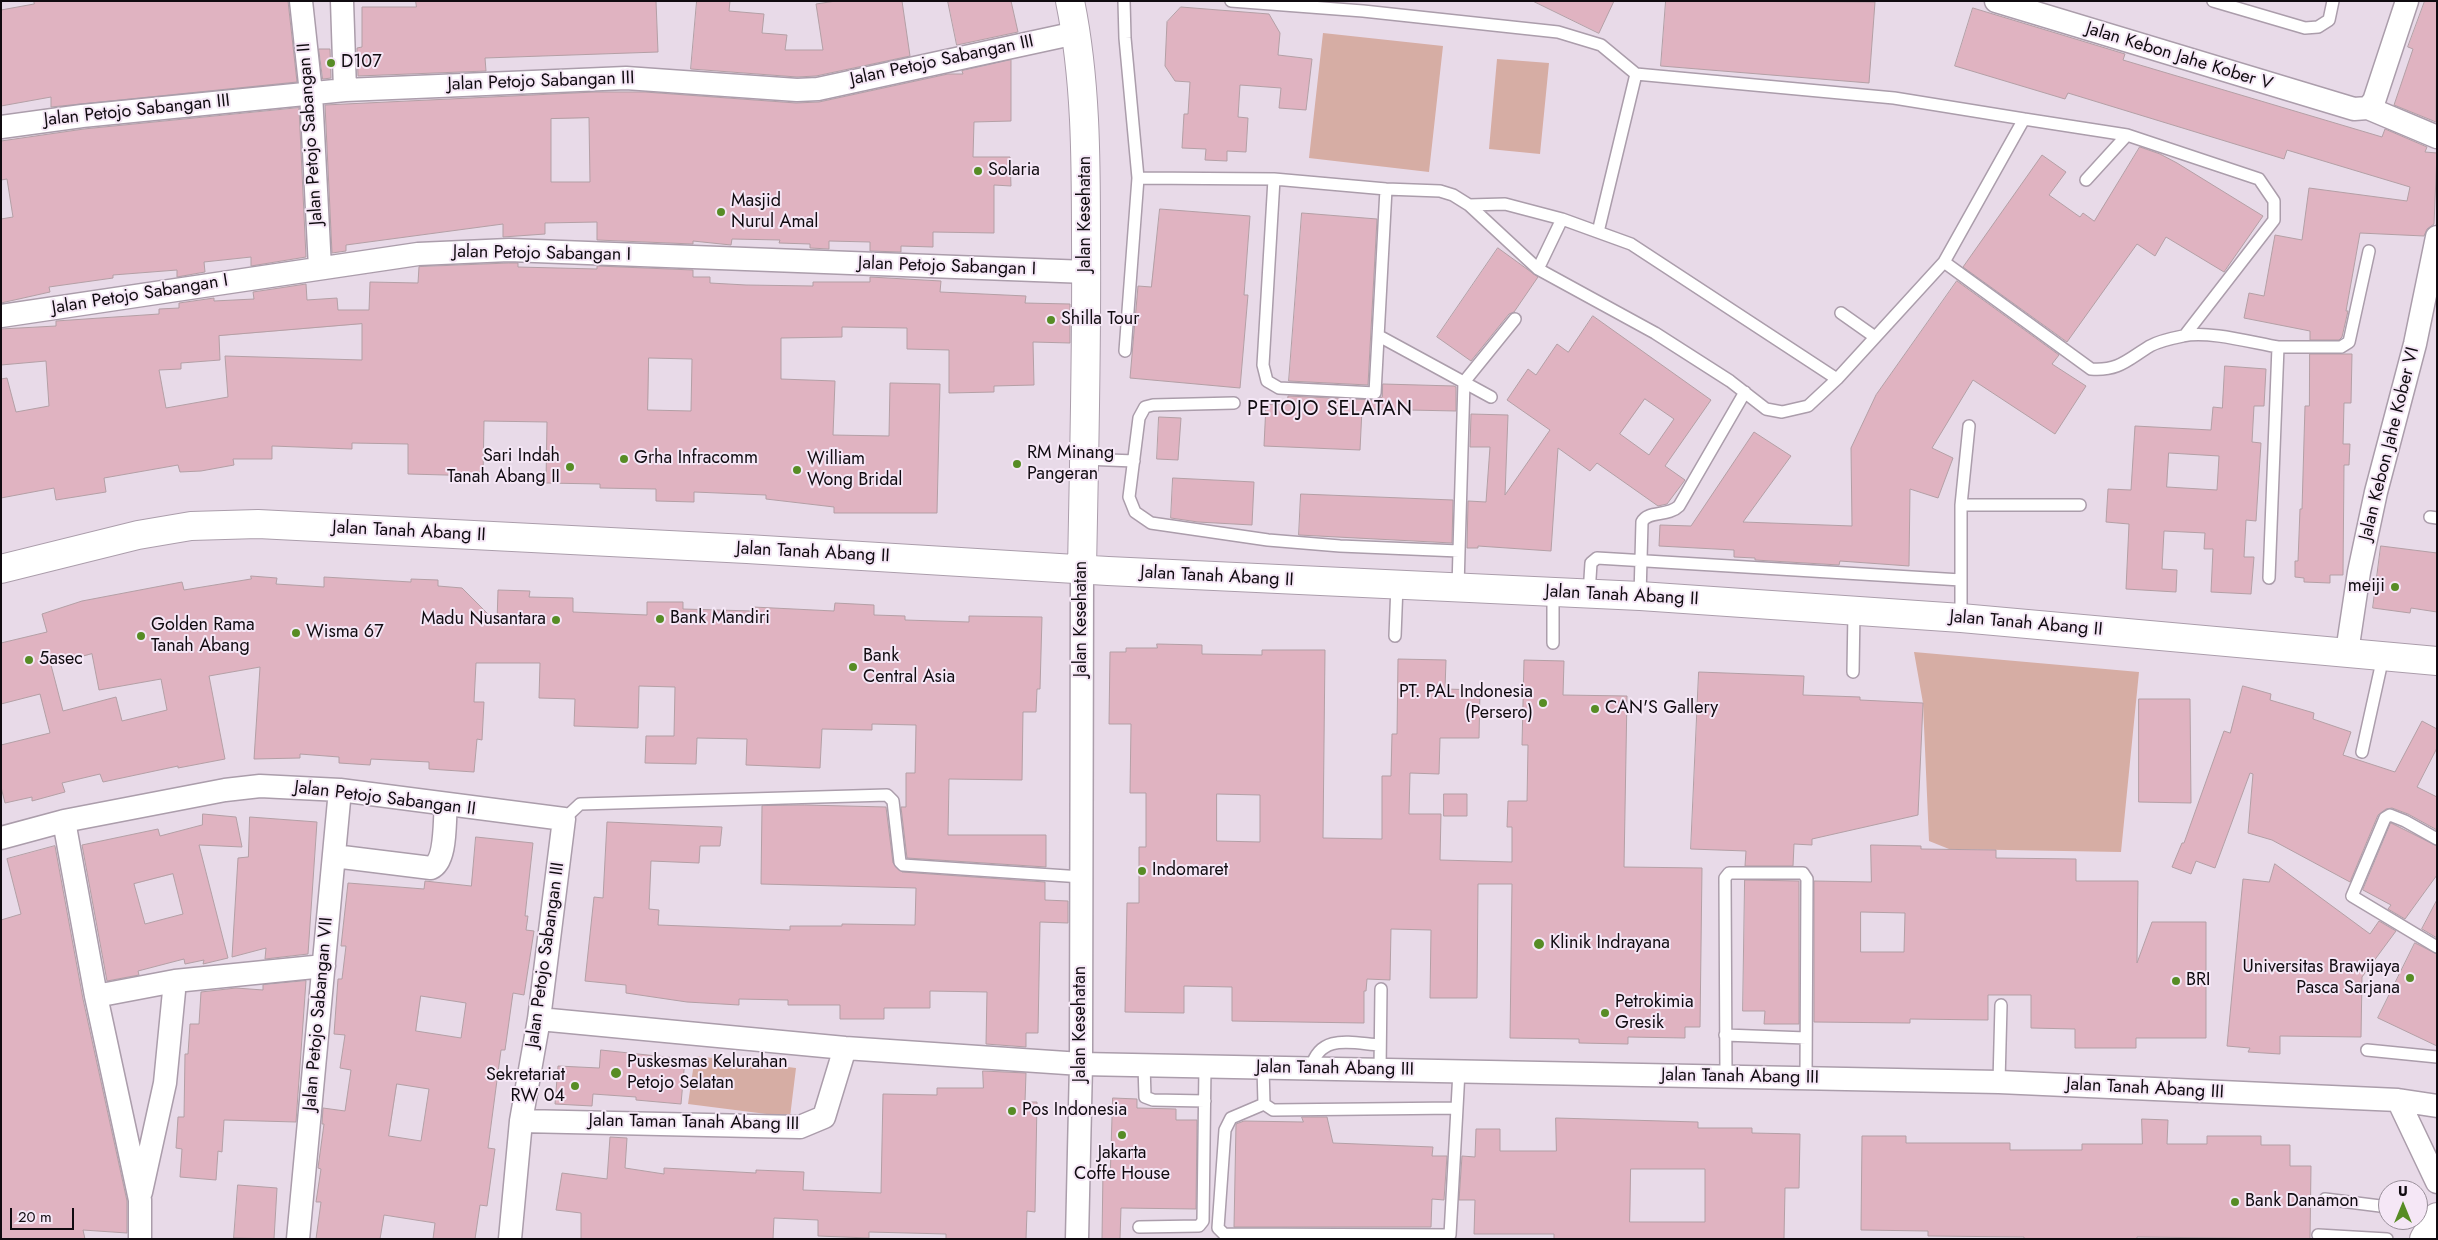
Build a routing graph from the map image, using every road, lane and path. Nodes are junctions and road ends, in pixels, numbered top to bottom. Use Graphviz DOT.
graph roads {
  1 [pos="301,1"];
  2 [pos="342,1"];
  3 [pos="1070,1"];
  4 [pos="1124,1"];
  5 [pos="1231,1"];
  6 [pos="1996,1"];
  7 [pos="2213,1"];
  8 [pos="2334,1"];
  9 [pos="2407,1"];
  10 [pos="1076,33"];
  11 [pos="1636,74"];
  12 [pos="345,90"];
  13 [pos="311,93"];
  14 [pos="2366,108"];
  15 [pos="2024,119"];
  16 [pos="1,127"];
  17 [pos="2127,135"];
  18 [pos="2437,137"];
  19 [pos="1138,178"];
  20 [pos="1274,179"];
  21 [pos="2086,180"];
  22 [pos="1386,189"];
  23 [pos="1468,204"];
  24 [pos="1562,219"];
  25 [pos="1598,232"];
  26 [pos="2437,237"];
  27 [pos="2369,251"];
  28 [pos="1944,262"];
  29 [pos="320,268"];
  30 [pos="1538,269"];
  31 [pos="1087,272"];
  32 [pos="1842,312"];
  33 [pos="1,316"];
  34 [pos="1515,318"];
  35 [pos="2185,335"];
  36 [pos="1379,336"];
  37 [pos="1874,337"];
  38 [pos="2278,347"];
  39 [pos="1125,350"];
  40 [pos="1836,379"];
  41 [pos="1464,382"];
  42 [pos="1745,392"];
  43 [pos="1491,397"];
  44 [pos="1234,403"];
  45 [pos="1970,426"];
  46 [pos="1084,459"];
  47 [pos="1134,461"];
  48 [pos="1961,505"];
  49 [pos="2080,505"];
  50 [pos="1459,550"];
  51 [pos="1642,560"];
  52 [pos="1,569"];
  53 [pos="1082,570"];
  54 [pos="2269,578"];
  55 [pos="1961,580"];
  56 [pos="1397,585"];
  57 [pos="1458,588"];
  58 [pos="1553,592"];
  59 [pos="1589,594"];
  60 [pos="1640,596"];
  61 [pos="1854,611"];
  62 [pos="1961,618"];
  63 [pos="1395,636"];
  64 [pos="1553,643"];
  65 [pos="2347,652"];
  66 [pos="2383,655"];
  67 [pos="2437,661"];
  68 [pos="1853,672"];
  69 [pos="2362,752"];
  70 [pos="340,790"];
  71 [pos="446,805"];
  72 [pos="64,820"];
  73 [pos="564,820"];
  74 [pos="1,838"];
  75 [pos="2437,839"];
  76 [pos="334,856"];
  77 [pos="1082,877"];
  78 [pos="2437,947"];
  79 [pos="324,966"];
  80 [pos="175,981"];
  81 [pos="1381,988"];
  82 [pos="96,996"];
  83 [pos="2001,1005"];
  84 [pos="540,1019"];
  85 [pos="1725,1036"];
  86 [pos="1806,1038"];
  87 [pos="1380,1045"];
  88 [pos="845,1048"];
  89 [pos="2367,1050"];
  90 [pos="2437,1057"];
  91 [pos="1081,1064"];
  92 [pos="1144,1065"];
  93 [pos="1205,1066"];
  94 [pos="1263,1067"];
  95 [pos="1311,1068"];
  96 [pos="1380,1070"];
  97 [pos="1459,1071"];
  98 [pos="1726,1077"];
  99 [pos="1806,1078"];
  100 [pos="1999,1082"];
  101 [pos="2398,1100"];
  102 [pos="1205,1101"];
  103 [pos="1264,1104"];
  104 [pos="2437,1106"];
  105 [pos="1457,1108"];
  106 [pos="521,1121"];
  107 [pos="2437,1182"];
  108 [pos="2325,1199"];
  109 [pos="140,1200"];
  110 [pos="2378,1206"];
  111 [pos="2437,1216"];
  112 [pos="1139,1227"];
  113 [pos="2318,1235"];
  114 [pos="140,1239"];
  115 [pos="298,1239"];
  116 [pos="510,1239"];
  117 [pos="1077,1239"];
  118 [pos="2387,1239"];
  119 [pos="2424,1239"];
  1 -- 13 [label="street, Jalan Petojo Sabangan II"];
  2 -- 12 [label="street"];
  3 -- 10 [label="street, Jalan Kesehatan"];
  4 -- 19 [label="lane"];
  5 -- 11 [label="lane"];
  6 -- 14 [label="street, Jalan Kebon Jahe Kober V"];
  7 -- 8 [label="lane"];
  9 -- 14 [label="street"];
  10 -- 12 [label="street, Jalan Petojo Sabangan III"];
  10 -- 31 [label="street, Jalan Kesehatan"];
  11 -- 15 [label="lane"];
  11 -- 25 [label="lane"];
  12 -- 13 [label="street, Jalan Petojo Sabangan III"];
  13 -- 16 [label="street, Jalan Petojo Sabangan III"];
  13 -- 29 [label="street, Jalan Petojo Sabangan II"];
  14 -- 18 [label="street, Jalan Kebon Jahe Kober V"];
  15 -- 17 [label="lane"];
  15 -- 28 [label="lane"];
  17 -- 21 [label="lane"];
  17 -- 35 [label="lane"];
  19 -- 20 [label="lane"];
  19 -- 39 [label="lane"];
  20 -- 22 [label="lane"];
  20 -- 36 [label="lane"];
  22 -- 23 [label="lane"];
  22 -- 36 [label="lane"];
  23 -- 24 [label="lane"];
  23 -- 30 [label="lane"];
  24 -- 25 [label="lane"];
  24 -- 30 [label="lane"];
  25 -- 40 [label="lane"];
  26 -- 65 [label="street, Jalan Kebon Jahe Kober VI"];
  27 -- 38 [label="lane"];
  28 -- 35 [label="lane"];
  28 -- 37 [label="lane"];
  29 -- 31 [label="street, Jalan Petojo Sabangan I"];
  29 -- 33 [label="street, Jalan Petojo Sabangan I"];
  30 -- 42 [label="lane"];
  31 -- 46 [label="street, Jalan Kesehatan"];
  32 -- 37 [label="lane"];
  34 -- 41 [label="lane"];
  35 -- 38 [label="lane"];
  36 -- 41 [label="lane"];
  37 -- 40 [label="lane"];
  38 -- 54 [label="lane"];
  40 -- 42 [label="lane"];
  41 -- 43 [label="lane"];
  41 -- 50 [label="lane"];
  42 -- 51 [label="lane"];
  44 -- 47 [label="lane"];
  45 -- 48 [label="lane"];
  46 -- 47 [label="lane"];
  46 -- 53 [label="street, Jalan Kesehatan"];
  47 -- 50 [label="lane"];
  48 -- 49 [label="lane"];
  48 -- 55 [label="lane"];
  50 -- 57 [label="lane"];
  51 -- 55 [label="lane"];
  51 -- 59 [label="lane"];
  51 -- 60 [label="lane"];
  52 -- 53 [label="street, Jalan Tanah Abang II"];
  53 -- 56 [label="street, Jalan Tanah Abang II"];
  53 -- 77 [label="street, Jalan Kesehatan"];
  55 -- 62 [label="lane"];
  56 -- 57 [label="street, Jalan Tanah Abang II"];
  56 -- 63 [label="lane"];
  57 -- 58 [label="street, Jalan Tanah Abang II"];
  58 -- 59 [label="street, Jalan Tanah Abang II"];
  58 -- 64 [label="lane"];
  59 -- 60 [label="street, Jalan Tanah Abang II"];
  60 -- 61 [label="street, Jalan Tanah Abang II"];
  61 -- 62 [label="street, Jalan Tanah Abang II"];
  61 -- 68 [label="lane"];
  62 -- 65 [label="street, Jalan Tanah Abang II"];
  65 -- 66 [label="street, Jalan Tanah Abang II"];
  66 -- 67 [label="street, Jalan Tanah Abang II"];
  66 -- 69 [label="lane"];
  70 -- 71 [label="street, Jalan Petojo Sabangan II"];
  70 -- 72 [label="street, Jalan Petojo Sabangan II"];
  70 -- 76 [label="street, Jalan Petojo Sabangan VII"];
  71 -- 73 [label="street, Jalan Petojo Sabangan II"];
  71 -- 76 [label="street"];
  72 -- 74 [label="street, Jalan Petojo Sabangan II"];
  72 -- 82 [label="street"];
  73 -- 77 [label="lane"];
  73 -- 84 [label="street, Jalan Petojo Sabangan III"];
  75 -- 78 [label="lane"];
  76 -- 79 [label="street, Jalan Petojo Sabangan VII"];
  77 -- 91 [label="street, Jalan Kesehatan"];
  79 -- 80 [label="street"];
  79 -- 115 [label="street, Jalan Petojo Sabangan VII"];
  80 -- 82 [label="street"];
  80 -- 109 [label="street"];
  81 -- 87 [label="lane"];
  82 -- 109 [label="street"];
  83 -- 100 [label="lane"];
  84 -- 88 [label="street"];
  84 -- 106 [label="street, Jalan Petojo Sabangan III"];
  85 -- 86 [label="lane"];
  85 -- 86 [label="lane"];
  85 -- 98 [label="lane"];
  86 -- 99 [label="lane"];
  87 -- 95 [label="lane"];
  87 -- 96 [label="lane"];
  88 -- 91 [label="street"];
  88 -- 106 [label="street, Jalan Taman Tanah Abang III"];
  89 -- 90 [label="lane"];
  91 -- 92 [label="street, Jalan Tanah Abang III"];
  91 -- 117 [label="street, Jalan Kesehatan"];
  92 -- 93 [label="street, Jalan Tanah Abang III"];
  92 -- 102 [label="lane"];
  93 -- 94 [label="street, Jalan Tanah Abang III"];
  93 -- 102 [label="lane"];
  94 -- 95 [label="street, Jalan Tanah Abang III"];
  94 -- 103 [label="lane"];
  95 -- 96 [label="street, Jalan Tanah Abang III"];
  96 -- 97 [label="street, Jalan Tanah Abang III"];
  97 -- 98 [label="street, Jalan Tanah Abang III"];
  97 -- 105 [label="lane"];
  98 -- 99 [label="street, Jalan Tanah Abang III"];
  99 -- 100 [label="street, Jalan Tanah Abang III"];
  100 -- 101 [label="street, Jalan Tanah Abang III"];
  101 -- 104 [label="street, Jalan Tanah Abang III"];
  101 -- 107 [label="street"];
  102 -- 112 [label="lane"];
  103 -- 105 [label="lane"];
  103 -- 105 [label="lane"];
  106 -- 116 [label="street, Jalan Petojo Sabangan III"];
  108 -- 110 [label="lane"];
  109 -- 114 [label="street"];
  111 -- 119 [label="street"];
  113 -- 118 [label="lane"];
}
